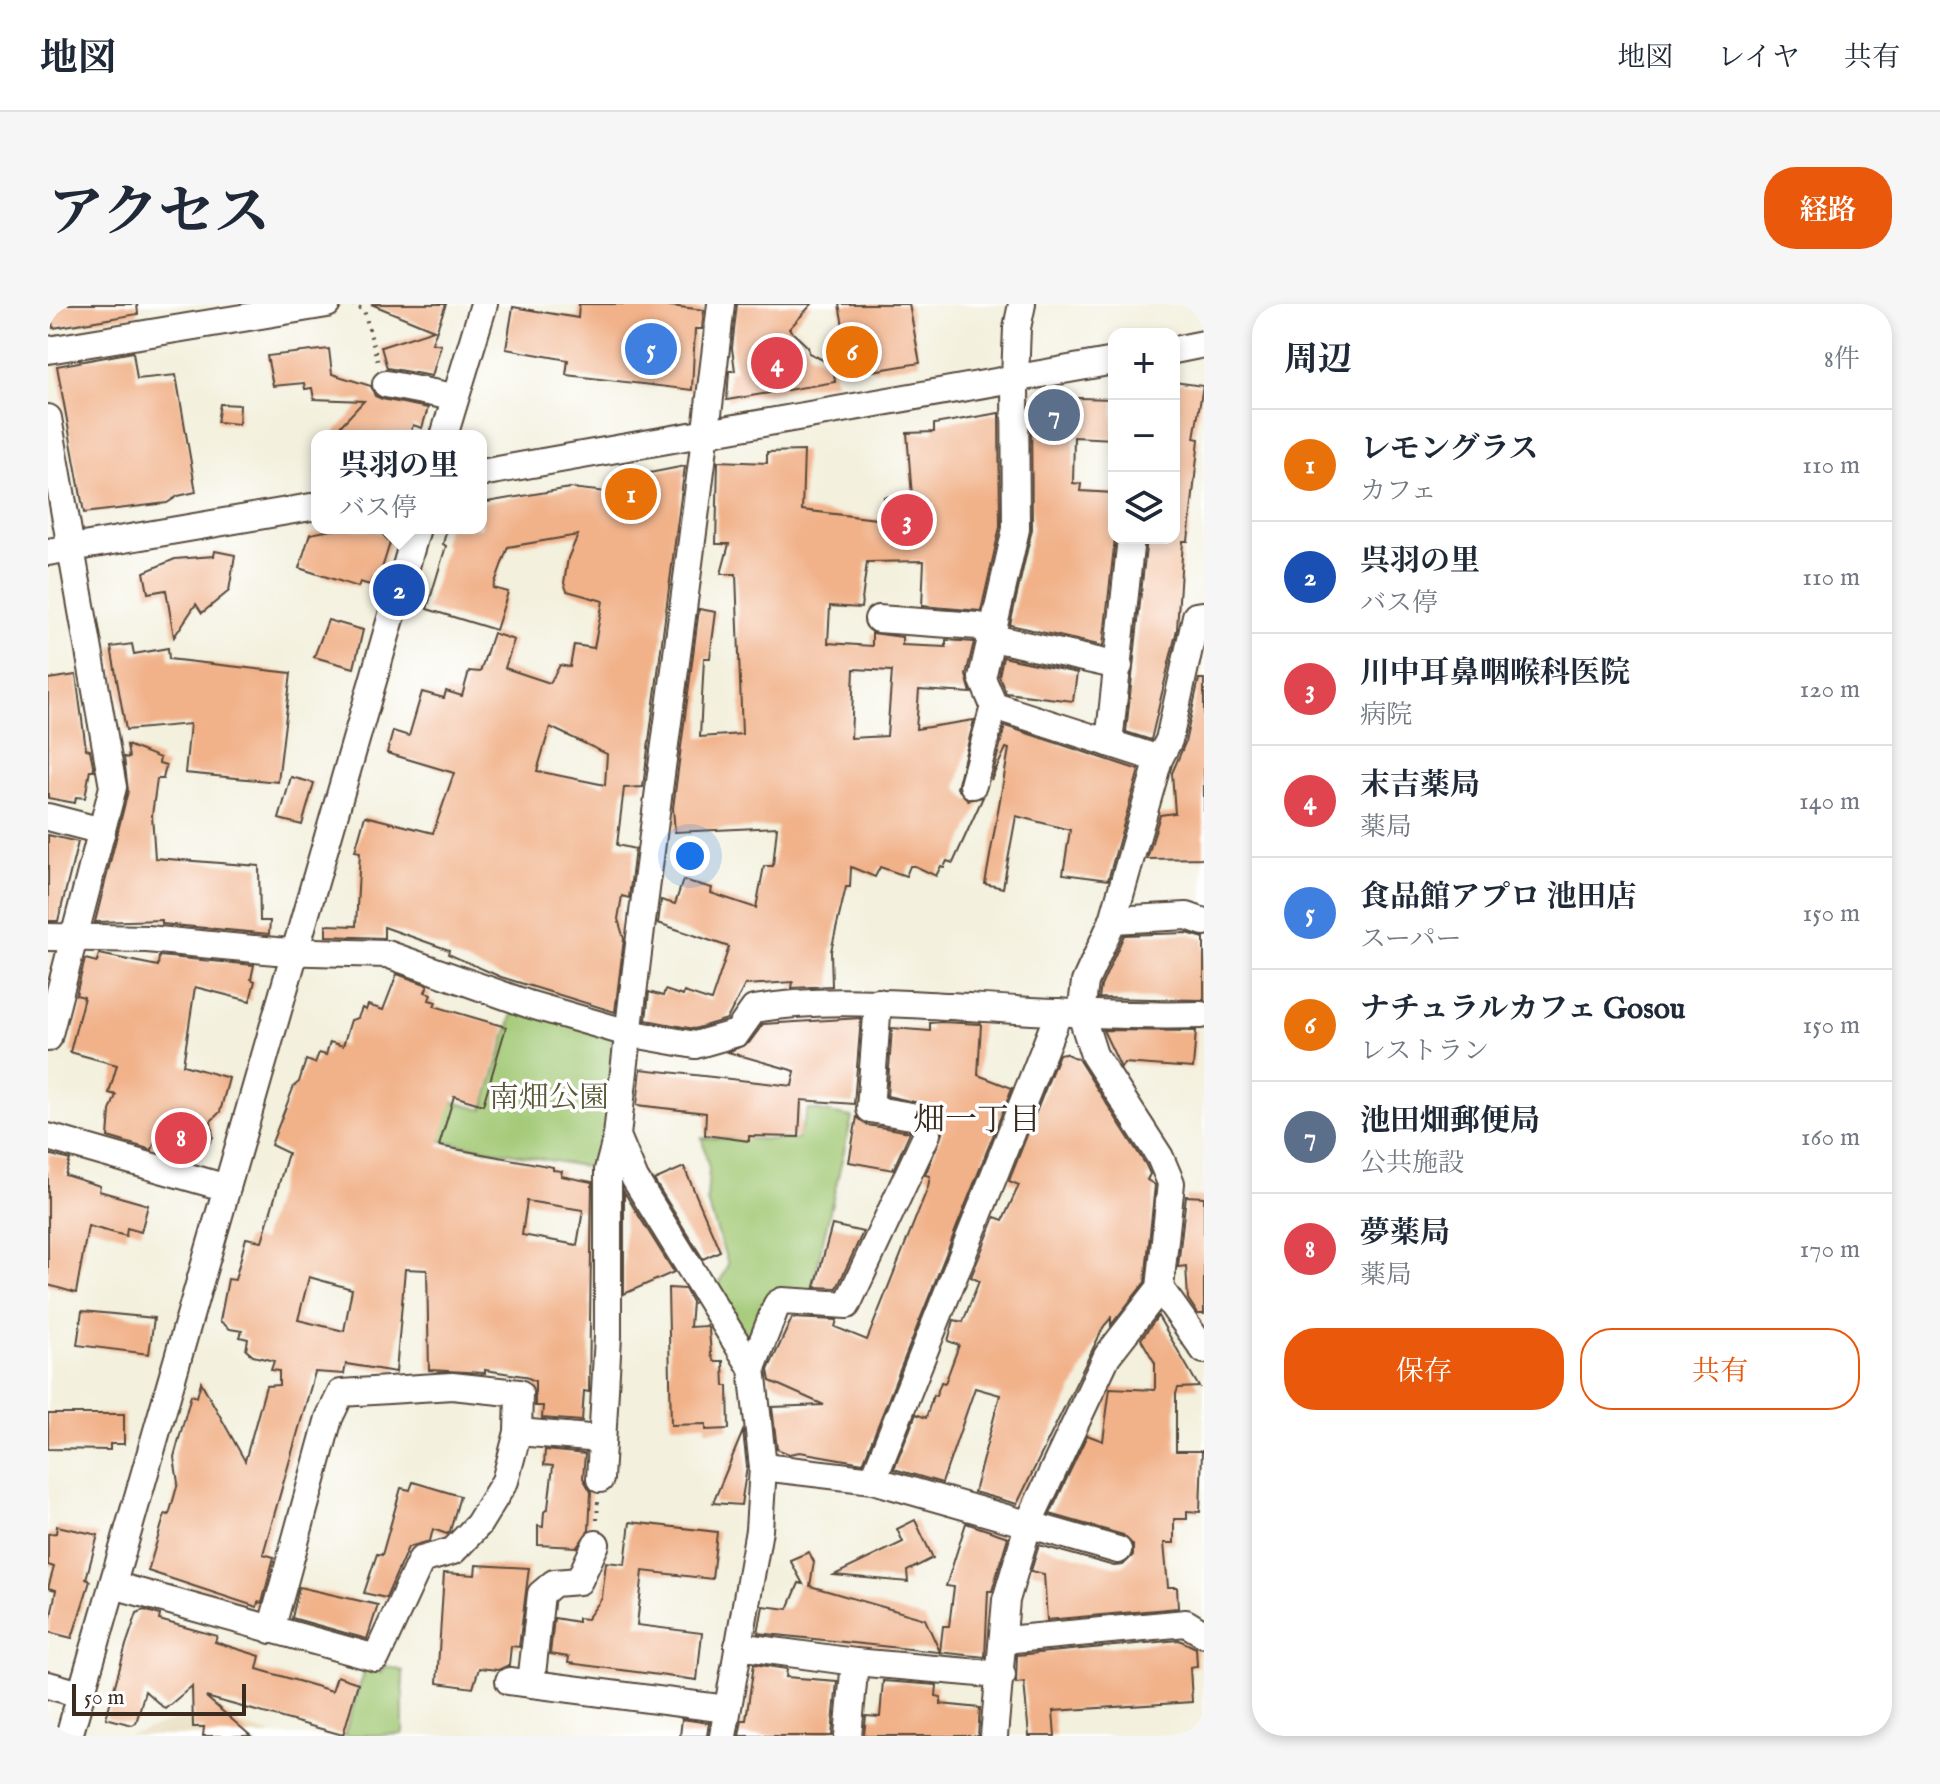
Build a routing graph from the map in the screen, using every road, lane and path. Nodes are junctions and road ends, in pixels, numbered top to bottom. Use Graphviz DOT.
graph roads {
  1 [pos="352,304"];
  2 [pos="484,304"];
  3 [pos="721,304"];
  4 [pos="1022,304"];
  5 [pos="312,305"];
  6 [pos="1204,344"];
  7 [pos="1180,349"];
  8 [pos="48,350"];
  9 [pos="1108,362"];
  10 [pos="1015,378"];
  11 [pos="386,384"];
  12 [pos="454,397"];
  13 [pos="48,418"];
  14 [pos="446,430"];
  15 [pos="707,432"];
  16 [pos="487,472"];
  17 [pos="311,507"];
  18 [pos="415,534"];
  19 [pos="1130,544"];
  20 [pos="59,550"];
  21 [pos="1204,615"];
  22 [pos="878,619"];
  23 [pos="993,634"];
  24 [pos="1119,666"];
  25 [pos="994,706"];
  26 [pos="1109,743"];
  27 [pos="1159,759"];
  28 [pos="973,785"];
  29 [pos="48,817"];
  30 [pos="102,831"];
  31 [pos="1113,920"];
  32 [pos="1204,922"];
  33 [pos="48,937"];
  34 [pos="75,938"];
  35 [pos="294,950"];
  36 [pos="878,1002"];
  37 [pos="1070,1013"];
  38 [pos="1201,1015"];
  39 [pos="628,1033"];
  40 [pos="48,1038"];
  41 [pos="617,1136"];
  42 [pos="48,1137"];
  43 [pos="227,1188"];
  44 [pos="1160,1288"];
  45 [pos="1204,1350"];
  46 [pos="752,1368"];
  47 [pos="518,1432"];
  48 [pos="601,1439"];
  49 [pos="763,1467"];
  50 [pos="600,1479"];
  51 [pos="873,1480"];
  52 [pos="1029,1522"];
  53 [pos="596,1544"];
  54 [pos="1118,1550"];
  55 [pos="113,1585"];
  56 [pos="271,1630"];
  57 [pos="1204,1634"];
  58 [pos="1004,1640"];
  59 [pos="738,1646"];
  60 [pos="855,1662"];
  61 [pos="1002,1675"];
  62 [pos="48,1685"];
  63 [pos="80,1694"];
  64 [pos="727,1709"];
  65 [pos="69,1736"];
  66 [pos="723,1736"];
  67 [pos="848,1736"];
  68 [pos="994,1736"];
  1 -- 11 [label="path"];
  2 -- 12 [label="street"];
  3 -- 15 [label="street"];
  4 -- 10 [label="street"];
  5 -- 8 [label="street"];
  6 -- 7 [label="street"];
  9 -- 10 [label="street"];
  10 -- 15 [label="street"];
  10 -- 23 [label="street"];
  11 -- 12 [label="street"];
  12 -- 14 [label="street"];
  13 -- 20 [label="street"];
  15 -- 16 [label="street"];
  15 -- 39 [label="street"];
  17 -- 20 [label="street"];
  18 -- 35 [label="street"];
  19 -- 24 [label="street"];
  20 -- 30 [label="street"];
  21 -- 27 [label="street"];
  22 -- 23 [label="street"];
  23 -- 24 [label="street"];
  23 -- 25 [label="street"];
  24 -- 26 [label="street"];
  25 -- 26 [label="street"];
  25 -- 28 [label="street"];
  26 -- 27 [label="street"];
  27 -- 31 [label="street"];
  29 -- 30 [label="street"];
  30 -- 34 [label="street"];
  31 -- 32 [label="street"];
  31 -- 37 [label="street"];
  33 -- 34 [label="street"];
  34 -- 35 [label="street"];
  34 -- 40 [label="street"];
  35 -- 39 [label="street"];
  35 -- 43 [label="street"];
  36 -- 37 [label="street"];
  36 -- 39 [label="street"];
  36 -- 46 [label="street"];
  37 -- 38 [label="street"];
  37 -- 44 [label="street"];
  37 -- 51 [label="street"];
  39 -- 41 [label="street"];
  41 -- 46 [label="street"];
  41 -- 48 [label="street"];
  42 -- 43 [label="street"];
  43 -- 55 [label="street"];
  44 -- 45 [label="street"];
  44 -- 52 [label="street"];
  46 -- 49 [label="street"];
  47 -- 48 [label="street"];
  47 -- 56 [label="street"];
  47 -- 56 [label="street"];
  48 -- 50 [label="street"];
  49 -- 51 [label="street"];
  49 -- 59 [label="street"];
  50 -- 53 [label="path"];
  51 -- 52 [label="street"];
  52 -- 54 [label="street"];
  52 -- 58 [label="street"];
  53 -- 64 [label="street"];
  55 -- 56 [label="street"];
  55 -- 63 [label="street"];
  57 -- 58 [label="street"];
  58 -- 61 [label="street"];
  59 -- 60 [label="street"];
  59 -- 64 [label="street"];
  60 -- 61 [label="street"];
  60 -- 67 [label="street"];
  61 -- 68 [label="street"];
  62 -- 63 [label="street"];
  63 -- 65 [label="street"];
  64 -- 66 [label="street"];
}
